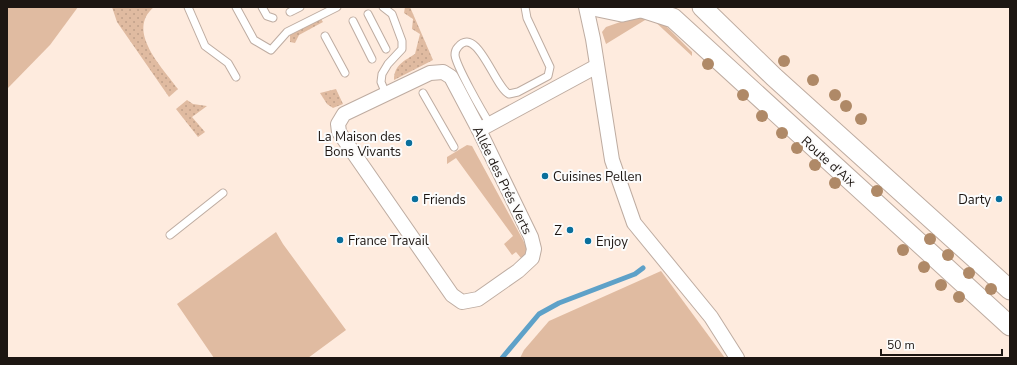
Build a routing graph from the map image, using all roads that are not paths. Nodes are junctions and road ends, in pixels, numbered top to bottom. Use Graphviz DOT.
graph roads {
  1 [pos="188,7"];
  2 [pos="236,7"];
  3 [pos="262,7"];
  4 [pos="300,7"];
  5 [pos="337,7"];
  6 [pos="384,7"];
  7 [pos="526,7"];
  8 [pos="586,7"];
  9 [pos="598,7"];
  10 [pos="702,7"];
  11 [pos="643,8"];
  12 [pos="290,12"];
  13 [pos="368,14"];
  14 [pos="273,18"];
  15 [pos="353,22"];
  16 [pos="325,36"];
  17 [pos="386,49"];
  18 [pos="372,59"];
  19 [pos="597,66"];
  20 [pos="345,73"];
  21 [pos="236,77"];
  22 [pos="424,93"];
  23 [pos="386,94"];
  24 [pos="485,127"];
  25 [pos="454,147"];
  26 [pos="223,193"];
  27 [pos="170,235"];
  28 [pos="1010,290"];
  29 [pos="1010,326"];
  30 [pos="737,358"];
  1 -- 21 [label="lane"];
  2 -- 5 [label="lane"];
  3 -- 14 [label="lane"];
  4 -- 12 [label="lane"];
  6 -- 23 [label="lane"];
  7 -- 24 [label="lane"];
  8 -- 19 [label="street"];
  9 -- 11 [label="main road"];
  10 -- 28 [label="main road, Route d'Aix"];
  11 -- 29 [label="main road, Route d'Aix"];
  13 -- 17 [label="lane"];
  15 -- 18 [label="lane"];
  16 -- 20 [label="lane"];
  19 -- 24 [label="street"];
  19 -- 30 [label="street"];
  22 -- 25 [label="lane"];
  23 -- 24 [label="street, Allée des Prés Verts"];
  23 -- 24 [label="street, Allée des Prés Verts"];
  26 -- 27 [label="lane"];
}
